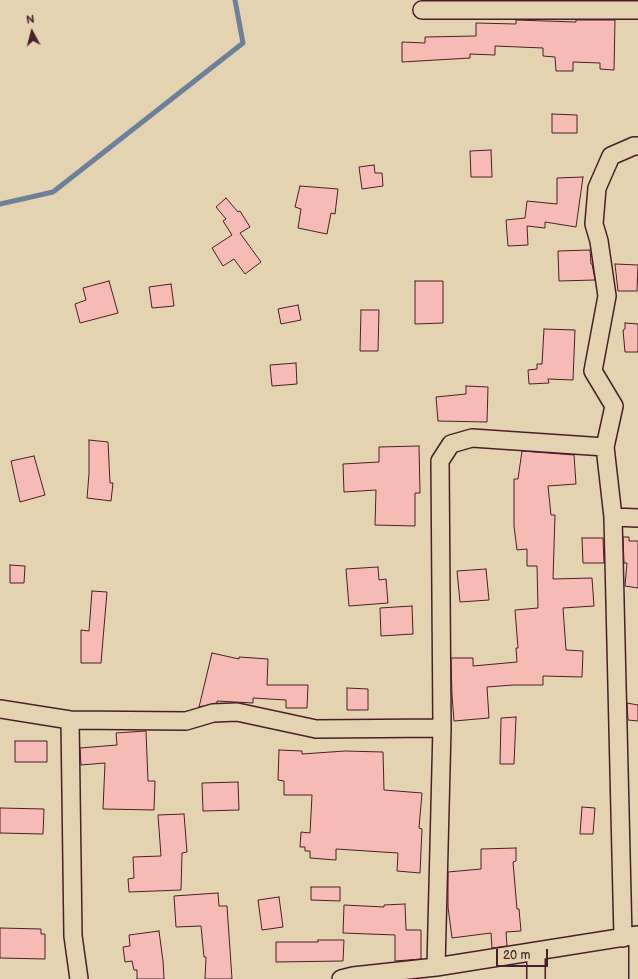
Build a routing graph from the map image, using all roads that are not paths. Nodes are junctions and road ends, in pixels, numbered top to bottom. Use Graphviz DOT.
graph roads {
  1 [pos="554,5"];
  2 [pos="422,10"];
  3 [pos="638,10"];
  4 [pos="638,146"];
  5 [pos="605,447"];
  6 [pos="613,517"];
  7 [pos="638,518"];
  8 [pos="0,709"];
  9 [pos="70,720"];
  10 [pos="442,728"];
  11 [pos="633,936"];
  12 [pos="536,952"];
  13 [pos="436,967"];
  14 [pos="381,976"];
  15 [pos="78,979"];
  16 [pos="341,979"];
  17 [pos="536,979"];
  18 [pos="638,979"];
  1 -- 2 [label="street"];
  1 -- 3 [label="street"];
  4 -- 5 [label="street"];
  5 -- 6 [label="street"];
  5 -- 10 [label="street"];
  6 -- 7 [label="street"];
  6 -- 11 [label="street"];
  8 -- 9 [label="street"];
  9 -- 10 [label="street"];
  9 -- 15 [label="street"];
  10 -- 13 [label="street"];
  11 -- 12 [label="street"];
  11 -- 18 [label="street"];
  12 -- 13 [label="street"];
  12 -- 17 [label="street"];
  13 -- 14 [label="street"];
  14 -- 16 [label="street"];
}
